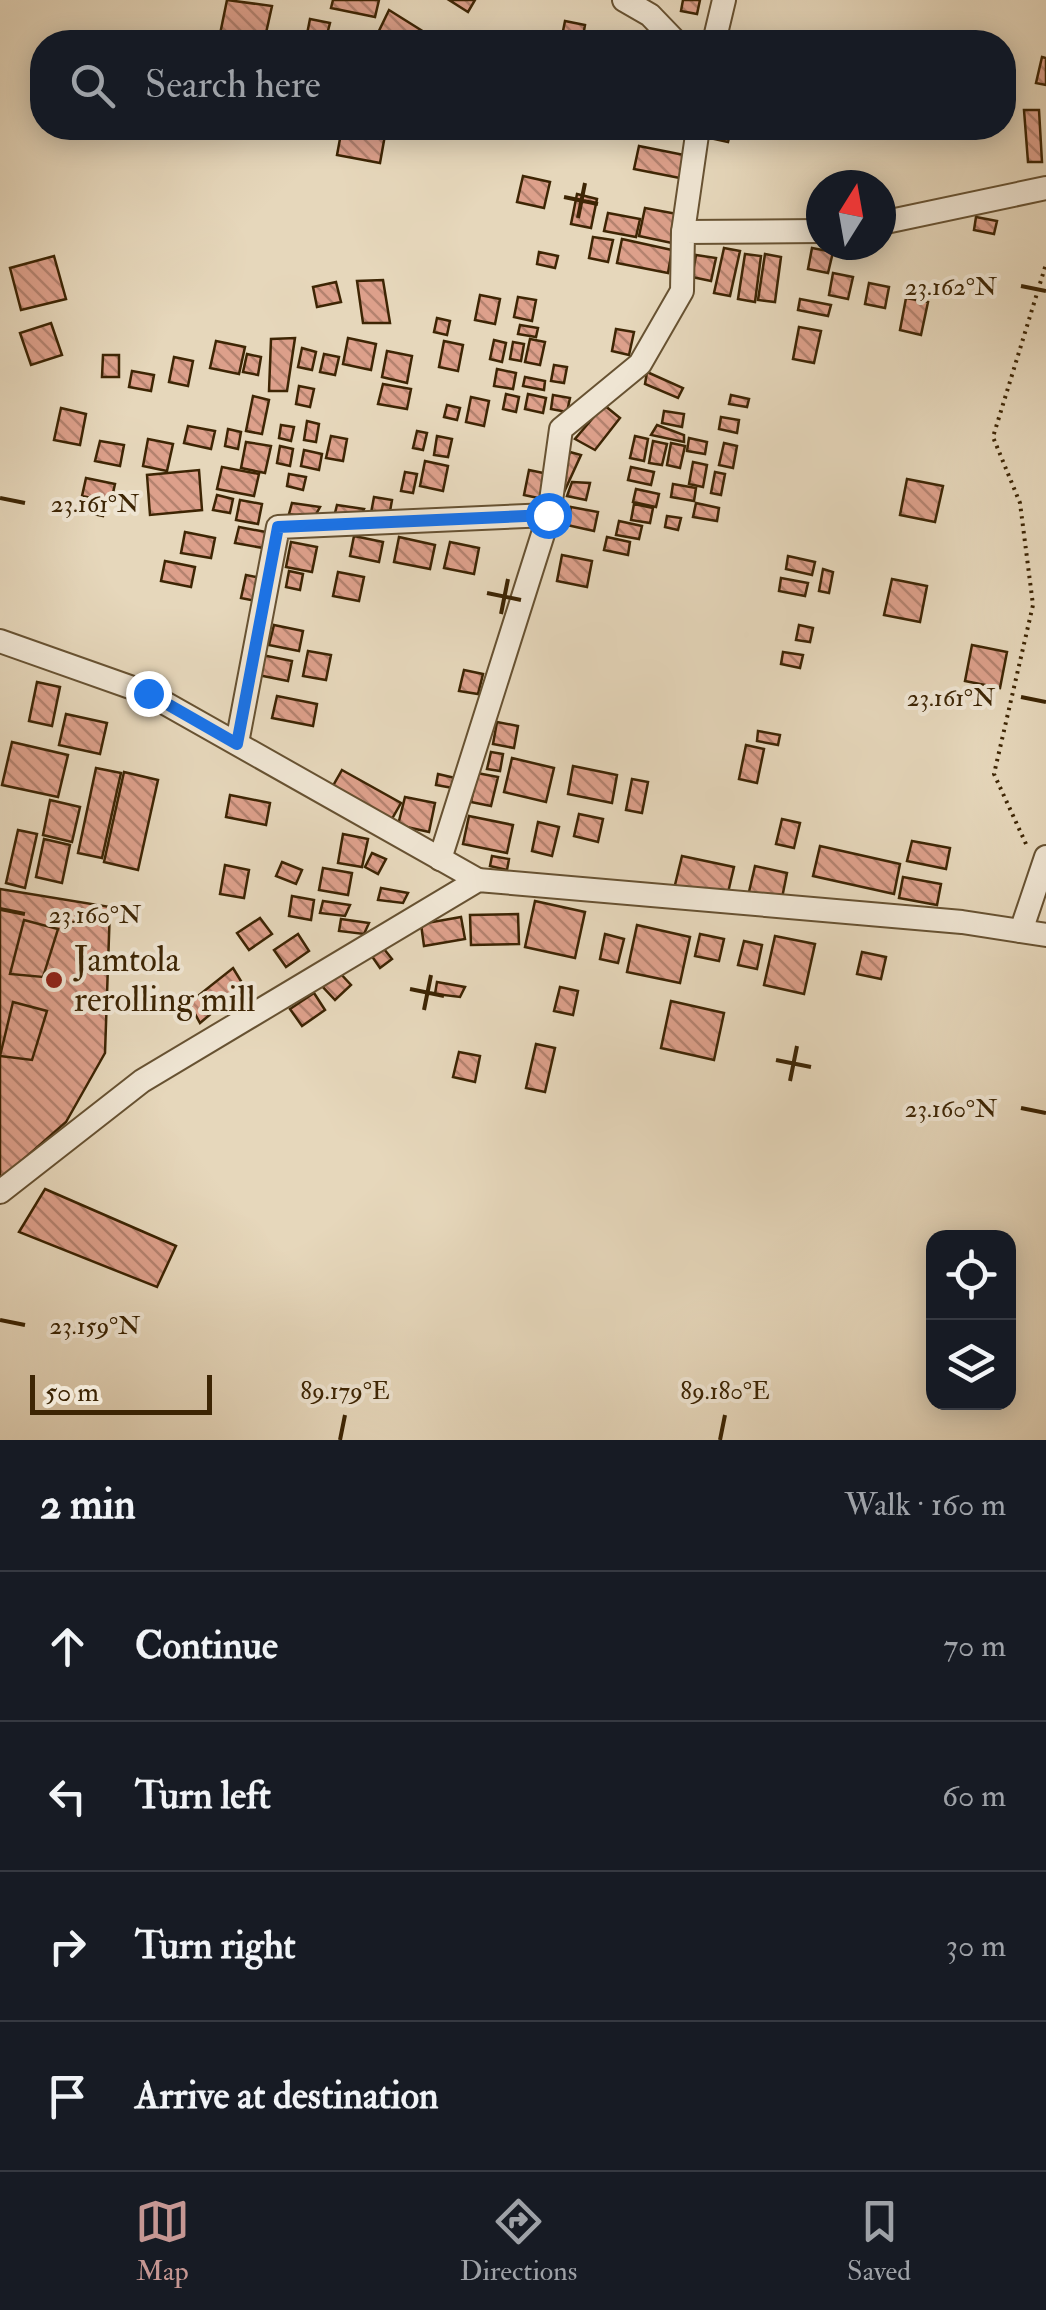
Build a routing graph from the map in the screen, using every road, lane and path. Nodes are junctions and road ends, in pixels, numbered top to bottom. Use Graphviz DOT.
graph roads {
  1 [pos="624,0"];
  2 [pos="724,0"];
  3 [pos="664,30"];
  4 [pos="717,30"];
  5 [pos="696,140"];
  6 [pos="1046,188"];
  7 [pos="896,220"];
  8 [pos="806,231"];
  9 [pos="683,232"];
  10 [pos="1046,264"];
  11 [pos="548,515"];
  12 [pos="0,641"];
  13 [pos="237,744"];
  14 [pos="440,858"];
  15 [pos="1044,863"];
  16 [pos="478,880"];
  17 [pos="1021,931"];
  18 [pos="1046,935"];
  19 [pos="0,1192"];
  1 -- 3 [label="street"];
  2 -- 4 [label="street"];
  5 -- 9 [label="street"];
  6 -- 7 [label="street"];
  8 -- 9 [label="street"];
  9 -- 11 [label="street"];
  10 -- 15 [label="path"];
  11 -- 13 [label="street"];
  11 -- 14 [label="street"];
  12 -- 13 [label="street"];
  13 -- 14 [label="street"];
  14 -- 16 [label="street"];
  15 -- 17 [label="street"];
  16 -- 17 [label="street"];
  16 -- 19 [label="street"];
  17 -- 18 [label="street"];
}
